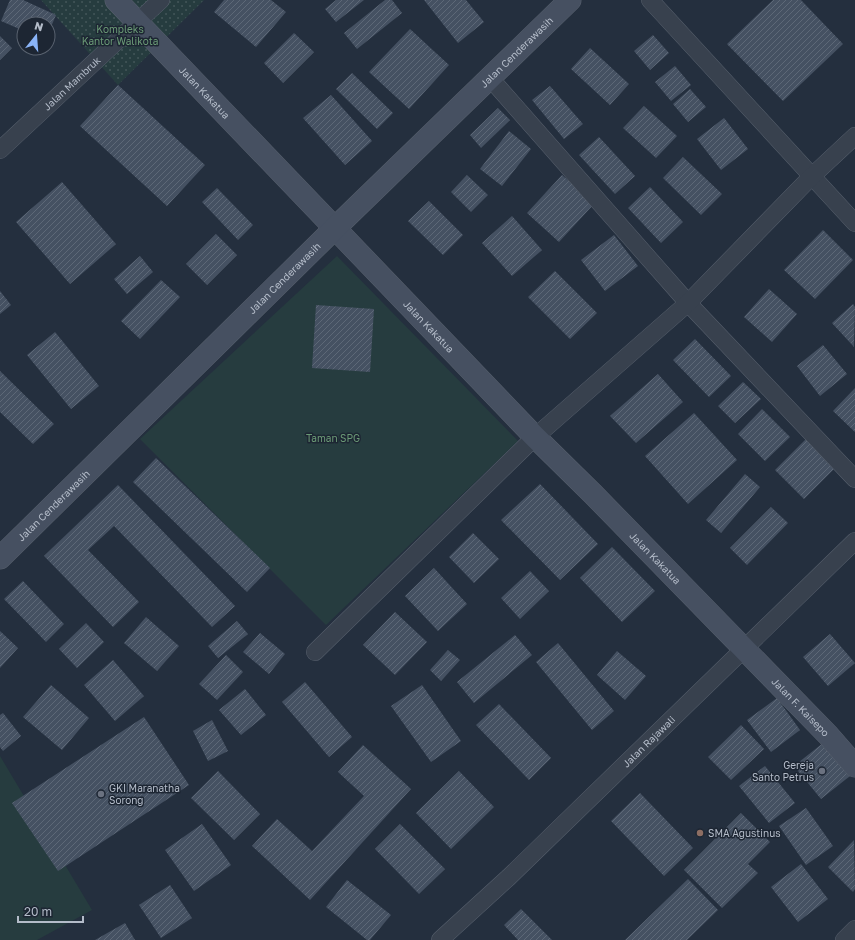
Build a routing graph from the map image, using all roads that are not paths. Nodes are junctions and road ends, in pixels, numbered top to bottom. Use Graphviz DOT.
graph roads {
  1 [pos="116,0"];
  2 [pos="161,0"];
  3 [pos="570,0"];
  4 [pos="650,0"];
  5 [pos="138,23"];
  6 [pos="490,78"];
  7 [pos="855,136"];
  8 [pos="0,150"];
  9 [pos="811,177"];
  10 [pos="855,223"];
  11 [pos="335,228"];
  12 [pos="688,303"];
  13 [pos="535,437"];
  14 [pos="855,479"];
  15 [pos="855,542"];
  16 [pos="0,558"];
  17 [pos="744,651"];
  18 [pos="315,652"];
  19 [pos="855,766"];
  20 [pos="855,929"];
  21 [pos="440,940"];
  22 [pos="844,940"];
  1 -- 5 [label="street, Jalan Kakatua"];
  2 -- 5 [label="street, Jalan Mambruk"];
  3 -- 6 [label="street, Jalan Cenderawasih"];
  4 -- 9 [label="street"];
  5 -- 8 [label="street, Jalan Mambruk"];
  5 -- 11 [label="street, Jalan Kakatua"];
  6 -- 11 [label="street, Jalan Cenderawasih"];
  6 -- 12 [label="street"];
  7 -- 9 [label="street"];
  9 -- 10 [label="street"];
  9 -- 12 [label="street"];
  11 -- 13 [label="street, Jalan Kakatua"];
  11 -- 16 [label="street, Jalan Cenderawasih"];
  12 -- 13 [label="street"];
  12 -- 14 [label="street"];
  13 -- 17 [label="street, Jalan Kakatua"];
  13 -- 18 [label="street"];
  15 -- 17 [label="street, Jalan Rajawali"];
  17 -- 19 [label="street, Jalan F. Kaisepo"];
  17 -- 21 [label="street, Jalan Rajawali"];
  20 -- 22 [label="street"];
}
